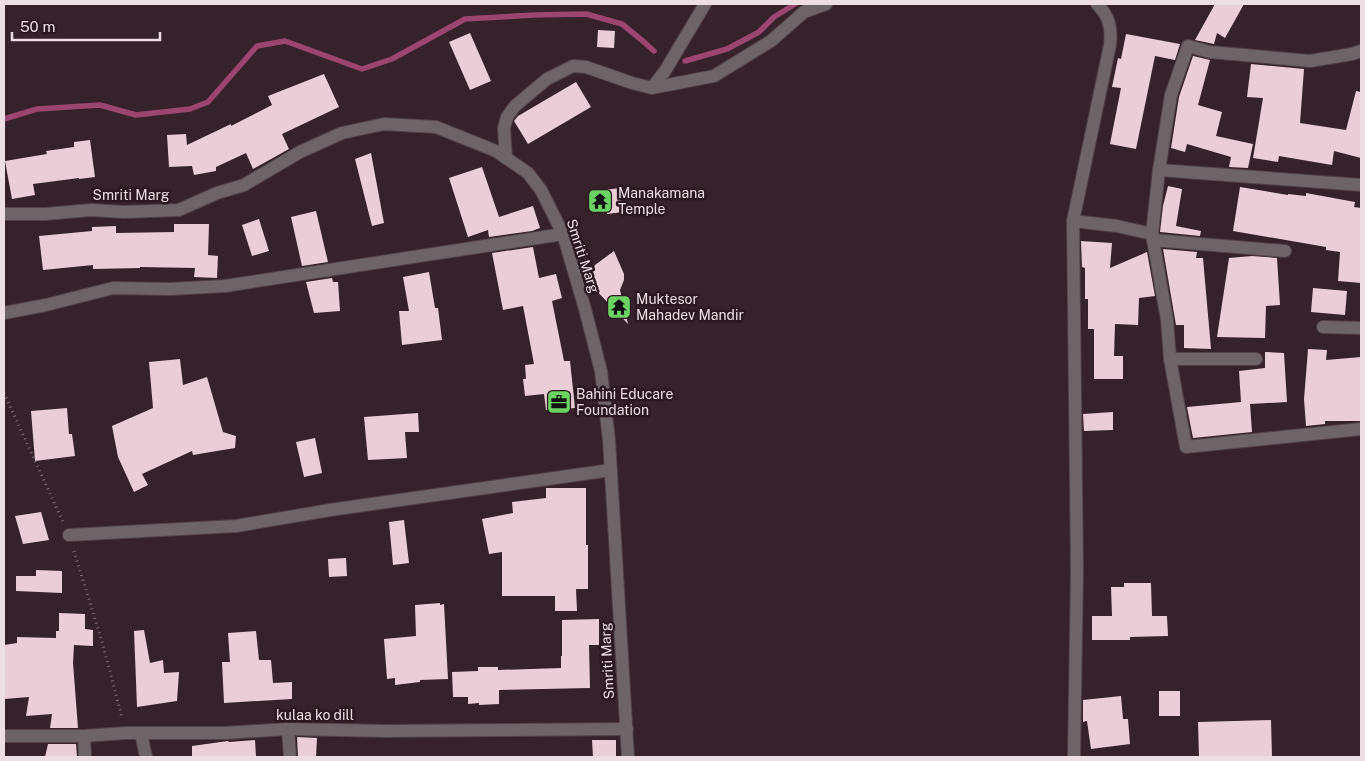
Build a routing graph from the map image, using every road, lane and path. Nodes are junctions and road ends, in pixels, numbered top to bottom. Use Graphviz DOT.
graph roads {
  1 [pos="704,4"];
  2 [pos="826,4"];
  3 [pos="1096,4"];
  4 [pos="1361,51"];
  5 [pos="652,88"];
  6 [pos="506,158"];
  7 [pos="1160,170"];
  8 [pos="1361,185"];
  9 [pos="4,214"];
  10 [pos="1073,221"];
  11 [pos="563,234"];
  12 [pos="1152,237"];
  13 [pos="1285,251"];
  14 [pos="4,313"];
  15 [pos="1323,328"];
  16 [pos="1361,328"];
  17 [pos="1170,358"];
  18 [pos="1256,359"];
  19 [pos="4,393"];
  20 [pos="1361,429"];
  21 [pos="611,470"];
  22 [pos="69,535"];
  23 [pos="288,729"];
  24 [pos="626,729"];
  25 [pos="126,733"];
  26 [pos="141,733"];
  27 [pos="4,736"];
  28 [pos="84,736"];
  29 [pos="85,757"];
  30 [pos="146,757"];
  31 [pos="290,757"];
  32 [pos="628,757"];
  33 [pos="1074,757"];
  1 -- 5 [label="street"];
  2 -- 5 [label="street"];
  3 -- 10 [label="street"];
  4 -- 7 [label="street"];
  5 -- 6 [label="street"];
  6 -- 9 [label="street, Smriti Marg"];
  6 -- 11 [label="street, Smriti Marg"];
  7 -- 8 [label="street"];
  7 -- 12 [label="street"];
  10 -- 12 [label="street"];
  10 -- 33 [label="street"];
  11 -- 14 [label="street"];
  11 -- 21 [label="street, Smriti Marg"];
  12 -- 13 [label="street"];
  12 -- 17 [label="street"];
  15 -- 16 [label="street"];
  17 -- 18 [label="street"];
  17 -- 20 [label="street"];
  19 -- 22 [label="path"];
  21 -- 22 [label="street"];
  21 -- 24 [label="street, Smriti Marg"];
  22 -- 25 [label="path"];
  23 -- 24 [label="street, kulaa ko dill"];
  23 -- 26 [label="street, kulaa ko dill"];
  23 -- 31 [label="street"];
  24 -- 32 [label="street, Smriti Marg"];
  25 -- 26 [label="street, kulaa ko dill"];
  25 -- 28 [label="street, kulaa ko dill"];
  26 -- 30 [label="street"];
  27 -- 28 [label="street, kulaa ko dill"];
  28 -- 29 [label="street"];
}
